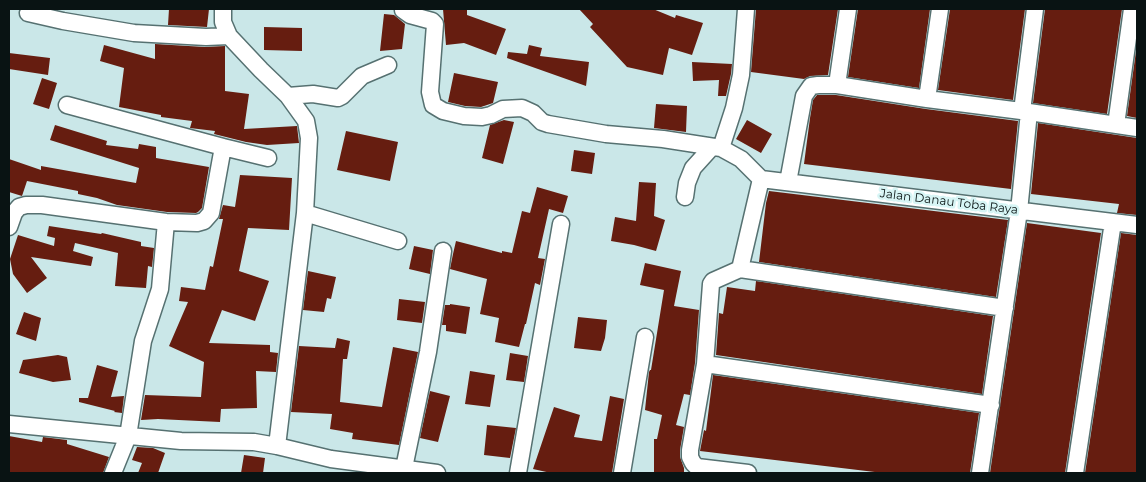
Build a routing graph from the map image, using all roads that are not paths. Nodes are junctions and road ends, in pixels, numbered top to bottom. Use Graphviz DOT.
graph roads {
  1 [pos="224,9"];
  2 [pos="403,9"];
  3 [pos="746,9"];
  4 [pos="848,9"];
  5 [pos="940,9"];
  6 [pos="1035,9"];
  7 [pos="1132,9"];
  8 [pos="28,13"];
  9 [pos="229,36"];
  10 [pos="388,65"];
  11 [pos="837,85"];
  12 [pos="288,96"];
  13 [pos="927,99"];
  14 [pos="67,105"];
  15 [pos="1025,111"];
  16 [pos="1116,126"];
  17 [pos="1137,128"];
  18 [pos="223,147"];
  19 [pos="717,147"];
  20 [pos="268,158"];
  21 [pos="761,179"];
  22 [pos="788,182"];
  23 [pos="685,196"];
  24 [pos="1019,211"];
  25 [pos="306,213"];
  26 [pos="166,222"];
  27 [pos="1113,222"];
  28 [pos="561,224"];
  29 [pos="1137,225"];
  30 [pos="9,227"];
  31 [pos="398,241"];
  32 [pos="443,251"];
  33 [pos="740,269"];
  34 [pos="1005,308"];
  35 [pos="645,337"];
  36 [pos="705,364"];
  37 [pos="990,404"];
  38 [pos="9,424"];
  39 [pos="128,436"];
  40 [pos="277,446"];
  41 [pos="330,466"];
  42 [pos="404,468"];
  43 [pos="692,468"];
  44 [pos="114,473"];
  45 [pos="437,473"];
  46 [pos="518,473"];
  47 [pos="622,473"];
  48 [pos="748,473"];
  49 [pos="980,473"];
  50 [pos="1075,473"];
  1 -- 9 [label="street"];
  2 -- 19 [label="street"];
  3 -- 19 [label="street"];
  4 -- 11 [label="street"];
  5 -- 13 [label="street"];
  6 -- 15 [label="street"];
  7 -- 16 [label="street"];
  8 -- 9 [label="street"];
  9 -- 12 [label="street"];
  10 -- 12 [label="street"];
  11 -- 13 [label="street"];
  11 -- 22 [label="street"];
  12 -- 25 [label="street"];
  13 -- 15 [label="street"];
  14 -- 18 [label="street"];
  15 -- 16 [label="street"];
  15 -- 24 [label="street"];
  16 -- 17 [label="street"];
  18 -- 20 [label="street"];
  18 -- 26 [label="street"];
  19 -- 21 [label="street"];
  19 -- 23 [label="street"];
  21 -- 22 [label="street, Jalan Danau Toba Raya"];
  21 -- 33 [label="street"];
  22 -- 24 [label="street, Jalan Danau Toba Raya"];
  24 -- 27 [label="street, Jalan Danau Toba Raya"];
  24 -- 34 [label="street"];
  25 -- 31 [label="street"];
  25 -- 40 [label="street"];
  26 -- 30 [label="street"];
  26 -- 39 [label="street"];
  27 -- 29 [label="street, Jalan Danau Toba Raya"];
  27 -- 50 [label="street"];
  28 -- 46 [label="street"];
  32 -- 42 [label="street"];
  33 -- 34 [label="street"];
  33 -- 36 [label="street"];
  34 -- 37 [label="street"];
  35 -- 47 [label="street"];
  36 -- 37 [label="street"];
  36 -- 43 [label="street"];
  37 -- 49 [label="street"];
  38 -- 39 [label="street"];
  39 -- 40 [label="street"];
  39 -- 44 [label="street"];
  40 -- 41 [label="street"];
  41 -- 42 [label="street"];
  42 -- 45 [label="street"];
  43 -- 48 [label="street"];
}
